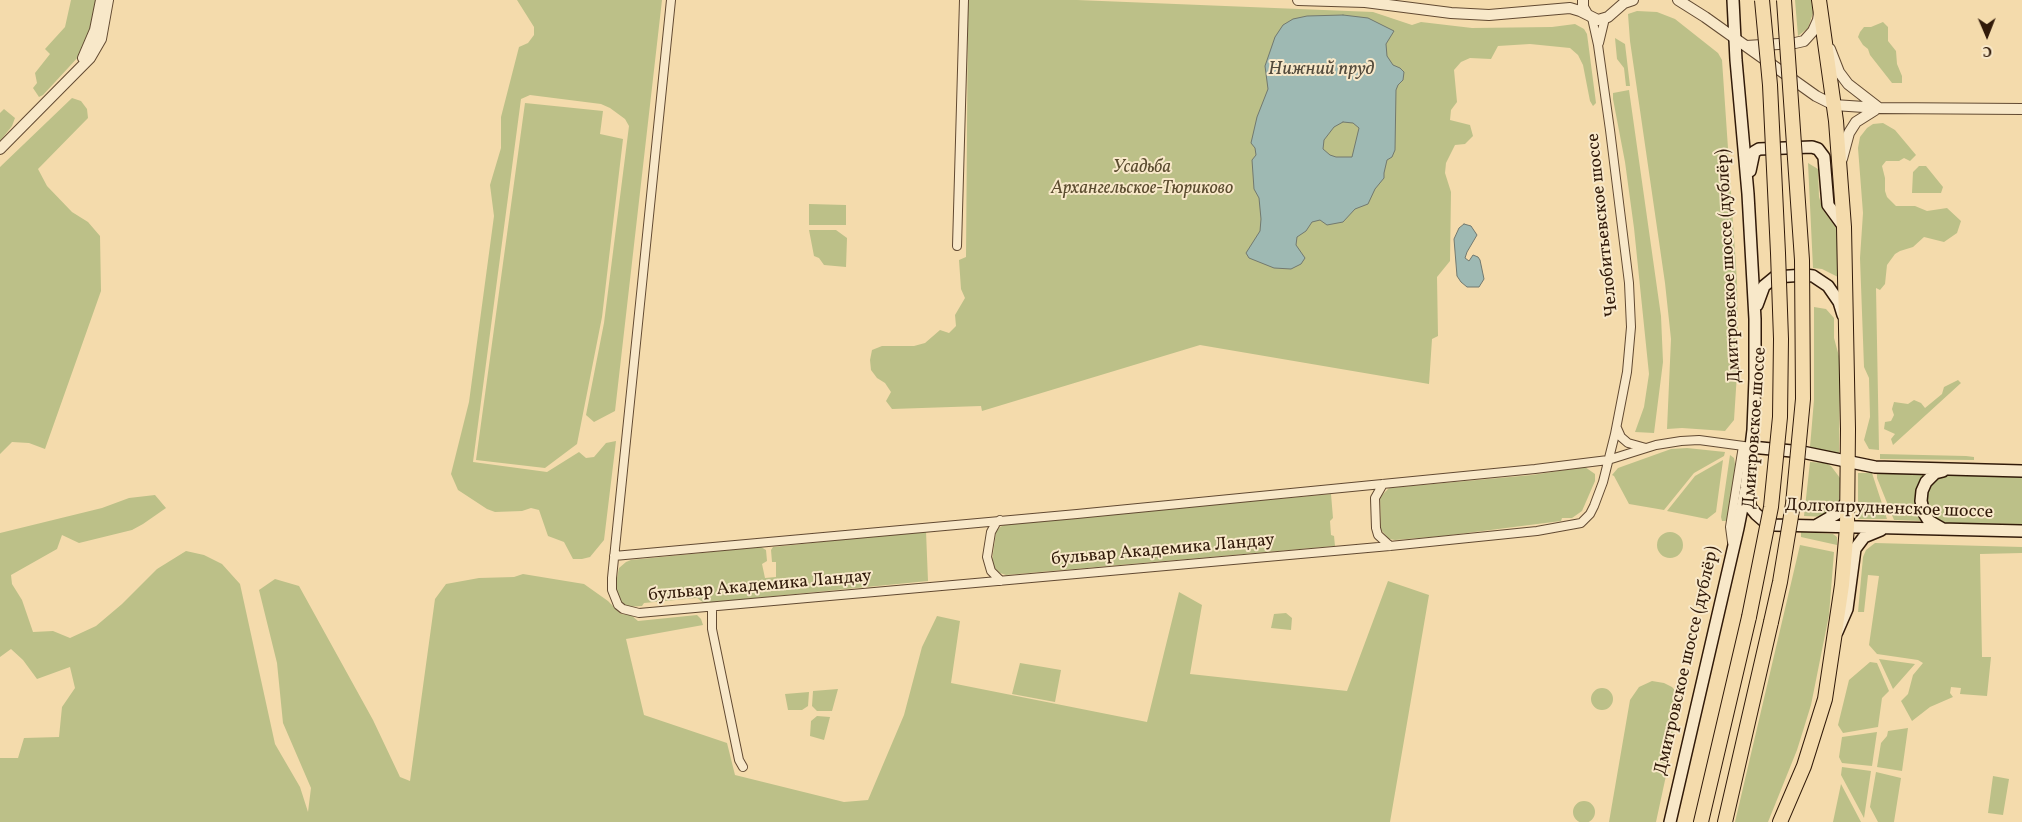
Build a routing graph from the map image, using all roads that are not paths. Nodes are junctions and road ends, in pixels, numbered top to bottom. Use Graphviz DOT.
graph roads {
  1 [pos="101,0"];
  2 [pos="108,0"];
  3 [pos="672,0"];
  4 [pos="964,0"];
  5 [pos="1298,0"];
  6 [pos="1582,0"];
  7 [pos="1615,0"];
  8 [pos="1633,0"];
  9 [pos="1678,0"];
  10 [pos="1733,0"];
  11 [pos="1762,0"];
  12 [pos="1784,0"];
  13 [pos="1352,1"];
  14 [pos="1819,1"];
  15 [pos="1570,8"];
  16 [pos="1589,16"];
  17 [pos="1608,16"];
  18 [pos="1825,36"];
  19 [pos="1734,38"];
  20 [pos="1598,45"];
  21 [pos="1746,46"];
  22 [pos="74,74"];
  23 [pos="1834,105"];
  24 [pos="1879,108"];
  25 [pos="2022,109"];
  26 [pos="0,149"];
  27 [pos="1841,164"];
  28 [pos="1748,194"];
  29 [pos="1844,227"];
  30 [pos="958,246"];
  31 [pos="1755,319"];
  32 [pos="1846,326"];
  33 [pos="1617,428"];
  34 [pos="1848,429"];
  35 [pos="1747,446"];
  36 [pos="1648,449"];
  37 [pos="1608,460"];
  38 [pos="1848,461"];
  39 [pos="1874,467"];
  40 [pos="1953,470"];
  41 [pos="2022,471"];
  42 [pos="1383,484"];
  43 [pos="1746,488"];
  44 [pos="1847,502"];
  45 [pos="1000,520"];
  46 [pos="1813,526"];
  47 [pos="1847,527"];
  48 [pos="1885,528"];
  49 [pos="1947,530"];
  50 [pos="2022,531"];
  51 [pos="1390,546"];
  52 [pos="1733,550"];
  53 [pos="614,556"];
  54 [pos="1001,581"];
  55 [pos="712,607"];
  56 [pos="1835,635"];
  57 [pos="743,767"];
  58 [pos="1670,822"];
  59 [pos="1701,822"];
  60 [pos="1725,822"];
  61 [pos="1782,822"];
  1 -- 22 [label="street"];
  2 -- 22 [label="street"];
  3 -- 53 [label="street, бульвар Академика Ландау"];
  4 -- 30 [label="street"];
  5 -- 13 [label="street"];
  6 -- 15 [label="street, Челобитьевское шоссе"];
  6 -- 16 [label="street, Челобитьевское шоссе"];
  7 -- 17 [label="street, Челобитьевское шоссе"];
  8 -- 17 [label="street"];
  9 -- 19 [label="street"];
  10 -- 19 [label="main road, Дмитровское шоссе (дублёр)"];
  11 -- 59 [label="highway, Дмитровское шоссе, bridge"];
  12 -- 60 [label="highway, bridge"];
  13 -- 15 [label="street"];
  14 -- 18 [label="highway"];
  14 -- 21 [label="street"];
  15 -- 16 [label="street"];
  16 -- 17 [label="street"];
  16 -- 20 [label="street, Челобитьевское шоссе"];
  17 -- 20 [label="street, Челобитьевское шоссе"];
  18 -- 23 [label="highway"];
  18 -- 24 [label="street"];
  19 -- 21 [label="street"];
  19 -- 28 [label="main road, Дмитровское шоссе (дублёр)"];
  20 -- 33 [label="street, Челобитьевское шоссе"];
  21 -- 23 [label="street"];
  22 -- 26 [label="street"];
  23 -- 24 [label="street"];
  23 -- 27 [label="highway"];
  24 -- 25 [label="street"];
  24 -- 27 [label="street"];
  27 -- 29 [label="highway"];
  28 -- 29 [label="main road"];
  28 -- 31 [label="main road, Дмитровское шоссе (дублёр)"];
  29 -- 32 [label="highway"];
  31 -- 32 [label="main road"];
  31 -- 35 [label="main road, Дмитровское шоссе (дублёр)"];
  32 -- 34 [label="highway"];
  33 -- 36 [label="street"];
  33 -- 37 [label="street, Челобитьевское шоссе"];
  34 -- 38 [label="highway"];
  34 -- 39 [label="main road"];
  35 -- 36 [label="street"];
  35 -- 38 [label="main road"];
  35 -- 43 [label="main road, Дмитровское шоссе (дублёр)"];
  35 -- 52 [label="street"];
  36 -- 37 [label="street"];
  37 -- 42 [label="street"];
  37 -- 51 [label="street, бульвар Академика Ландау"];
  38 -- 39 [label="main road"];
  38 -- 44 [label="highway"];
  39 -- 40 [label="main road"];
  40 -- 41 [label="main road"];
  40 -- 49 [label="main road"];
  42 -- 45 [label="street"];
  42 -- 51 [label="street"];
  43 -- 46 [label="main road, Долгопрудненское шоссе"];
  43 -- 52 [label="main road, Дмитровское шоссе (дублёр)"];
  44 -- 46 [label="main road"];
  44 -- 47 [label="highway"];
  45 -- 53 [label="street"];
  45 -- 54 [label="street"];
  46 -- 47 [label="main road, Долгопрудненское шоссе"];
  47 -- 48 [label="main road, Долгопрудненское шоссе"];
  47 -- 56 [label="highway"];
  48 -- 49 [label="main road, Долгопрудненское шоссе"];
  48 -- 56 [label="main road"];
  49 -- 50 [label="main road, Долгопрудненское шоссе"];
  51 -- 54 [label="street, бульвар Академика Ландау"];
  52 -- 58 [label="main road, Дмитровское шоссе (дублёр)"];
  53 -- 55 [label="street, бульвар Академика Ландау"];
  54 -- 55 [label="street, бульвар Академика Ландау"];
  55 -- 57 [label="street"];
  56 -- 61 [label="highway"];
}
